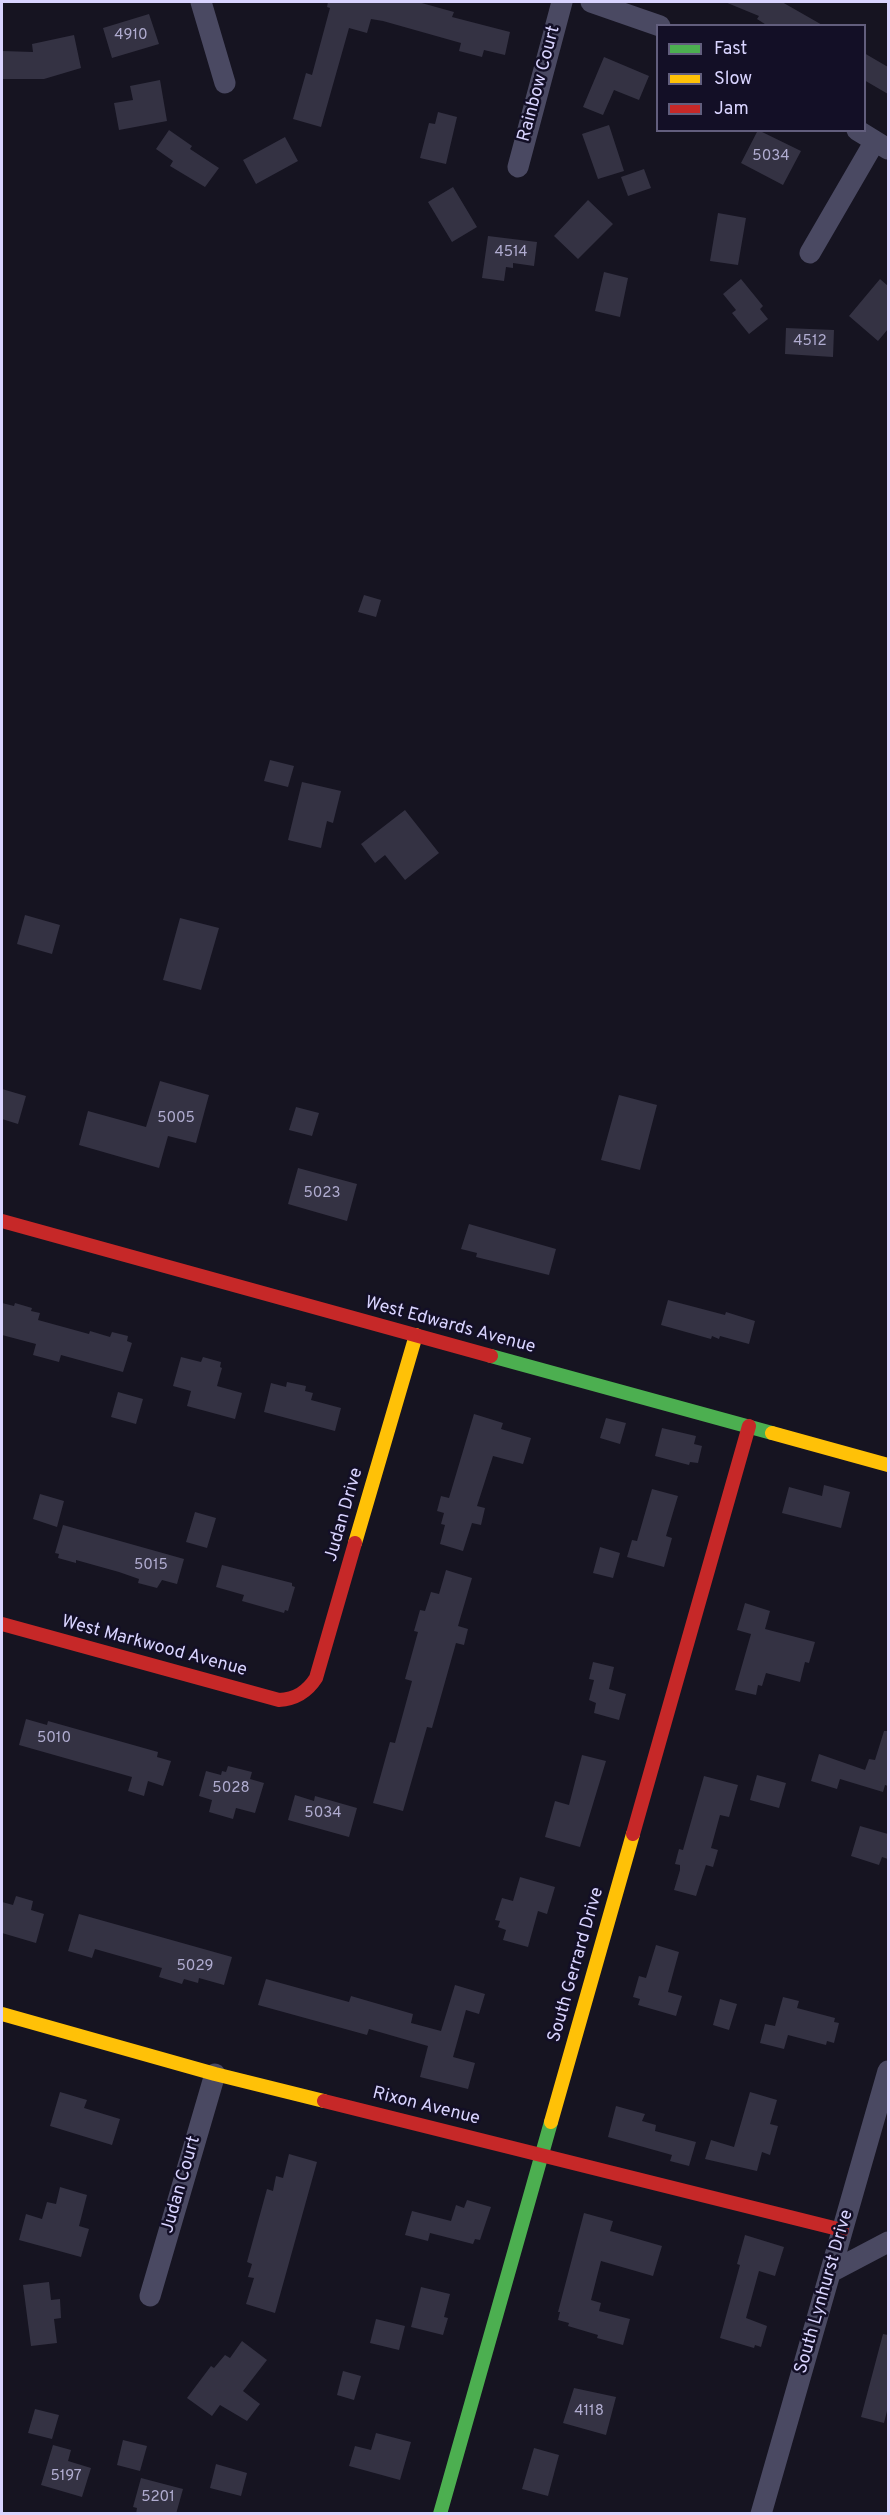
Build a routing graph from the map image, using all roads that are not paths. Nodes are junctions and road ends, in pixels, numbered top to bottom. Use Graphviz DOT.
graph roads {
  1 [pos="201,2"];
  2 [pos="562,2"];
  3 [pos="591,2"];
  4 [pos="656,25"];
  5 [pos="225,83"];
  6 [pos="860,132"];
  7 [pos="882,145"];
  8 [pos="518,167"];
  9 [pos="810,253"];
  10 [pos="2,1221"];
  11 [pos="416,1335"];
  12 [pos="749,1426"];
  13 [pos="888,1465"];
  14 [pos="2,1624"];
  15 [pos="297,1698"];
  16 [pos="2,2014"];
  17 [pos="888,2071"];
  18 [pos="214,2074"];
  19 [pos="541,2155"];
  20 [pos="842,2230"];
  21 [pos="888,2242"];
  22 [pos="831,2272"];
  23 [pos="150,2296"];
  24 [pos="440,2514"];
  25 [pos="761,2514"];
  1 -- 5 [label="street"];
  2 -- 8 [label="street, Rainbow Court"];
  3 -- 4 [label="street"];
  6 -- 7 [label="street"];
  7 -- 9 [label="street"];
  10 -- 11 [label="street, West Edwards Avenue"];
  11 -- 12 [label="street, West Edwards Avenue"];
  11 -- 15 [label="street, Judan Drive"];
  12 -- 13 [label="street, West Edwards Avenue"];
  12 -- 19 [label="street, South Gerrard Drive"];
  14 -- 15 [label="street, West Markwood Avenue"];
  16 -- 18 [label="street, Rixon Avenue"];
  17 -- 20 [label="street, South Lynhurst Drive"];
  18 -- 19 [label="street, Rixon Avenue"];
  18 -- 23 [label="street, Judan Court"];
  19 -- 20 [label="street, Rixon Avenue"];
  19 -- 24 [label="street, South Gerrard Drive"];
  20 -- 22 [label="street, South Lynhurst Drive"];
  21 -- 22 [label="street"];
  22 -- 25 [label="street, South Lynhurst Drive"];
}
